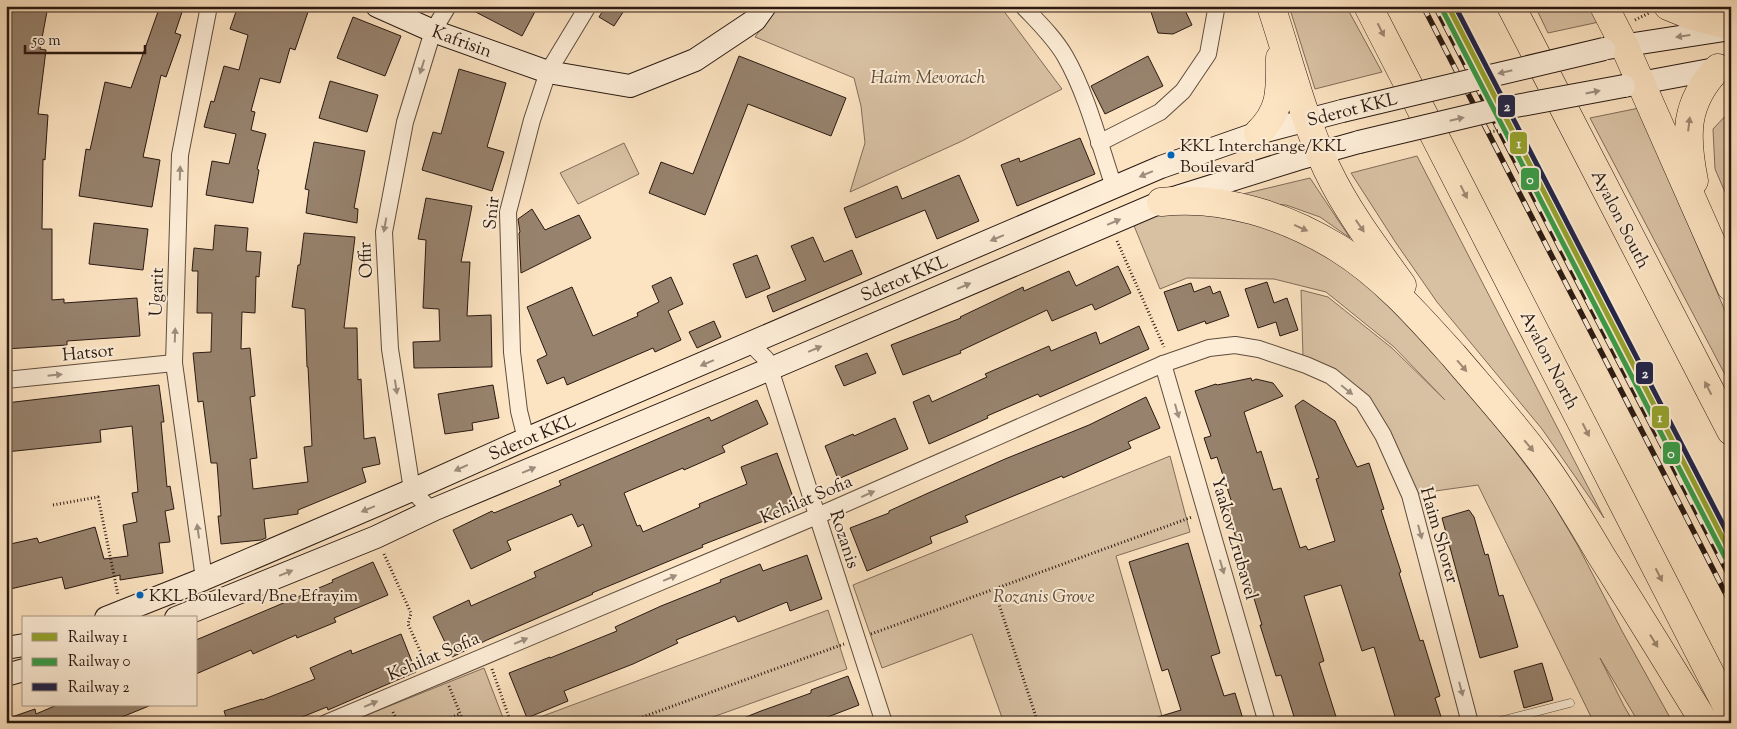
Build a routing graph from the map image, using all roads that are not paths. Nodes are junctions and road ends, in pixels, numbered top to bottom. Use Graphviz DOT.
graph roads {
  1 [pos="209,6"];
  2 [pos="376,6"];
  3 [pos="448,6"];
  4 [pos="588,6"];
  5 [pos="765,6"];
  6 [pos="1023,6"];
  7 [pos="1215,6"];
  8 [pos="1271,6"];
  9 [pos="1368,6"];
  10 [pos="1511,6"];
  11 [pos="1604,6"];
  12 [pos="1668,6"];
  13 [pos="1731,27"];
  14 [pos="433,31"];
  15 [pos="1280,34"];
  16 [pos="1614,47"];
  17 [pos="1724,67"];
  18 [pos="548,72"];
  19 [pos="1632,84"];
  20 [pos="1308,119"];
  21 [pos="1258,134"];
  22 [pos="1099,143"];
  23 [pos="1320,152"];
  24 [pos="1114,187"];
  25 [pos="1161,202"];
  26 [pos="1702,224"];
  27 [pos="1731,287"];
  28 [pos="752,344"];
  29 [pos="1445,346"];
  30 [pos="174,363"];
  31 [pos="1167,363"];
  32 [pos="1306,365"];
  33 [pos="770,369"];
  34 [pos="6,380"];
  35 [pos="1731,431"];
  36 [pos="526,439"];
  37 [pos="412,490"];
  38 [pos="435,509"];
  39 [pos="817,516"];
  40 [pos="204,579"];
  41 [pos="114,615"];
  42 [pos="181,616"];
  43 [pos="22,645"];
  44 [pos="6,648"];
  45 [pos="22,671"];
  46 [pos="6,675"];
  47 [pos="1570,703"];
  48 [pos="1731,714"];
  49 [pos="326,723"];
  50 [pos="883,723"];
  51 [pos="1267,723"];
  52 [pos="1470,723"];
  53 [pos="1492,723"];
  54 [pos="1705,723"];
  30 -- 1 [label="street, Ugarit, one-way"];
  2 -- 14 [label="main road, Kafrisin"];
  3 -- 14 [label="street, Offir"];
  4 -- 18 [label="street, Snir"];
  5 -- 18 [label="main road, Kafrisin"];
  6 -- 22 [label="street"];
  7 -- 22 [label="street"];
  8 -- 15 [label="highway"];
  9 -- 48 [label="highway, Ayalon North, one-way"];
  35 -- 10 [label="highway, Ayalon South, one-way"];
  11 -- 16 [label="highway"];
  12 -- 13 [label="highway"];
  13 -- 16 [label="main road, Sderot KKL, one-way"];
  14 -- 18 [label="main road, Kafrisin"];
  14 -- 37 [label="street, Offir, one-way"];
  15 -- 20 [label="highway"];
  15 -- 21 [label="highway"];
  16 -- 19 [label="highway"];
  16 -- 20 [label="main road, Sderot KKL, one-way, bridge"];
  17 -- 19 [label="main road, Sderot KKL"];
  26 -- 17 [label="highway, one-way"];
  18 -- 36 [label="street, Snir"];
  23 -- 19 [label="main road, Sderot KKL, one-way, bridge"];
  19 -- 26 [label="highway"];
  20 -- 21 [label="main road, Sderot KKL"];
  20 -- 23 [label="highway"];
  21 -- 24 [label="main road, Sderot KKL, one-way"];
  22 -- 24 [label="street"];
  23 -- 25 [label="main road, Sderot KKL"];
  23 -- 29 [label="highway, one-way"];
  24 -- 28 [label="main road, Sderot KKL, one-way"];
  25 -- 29 [label="highway, one-way"];
  33 -- 25 [label="main road, Sderot KKL, one-way"];
  26 -- 27 [label="highway"];
  28 -- 33 [label="street, Rozanis"];
  28 -- 36 [label="main road, Sderot KKL, one-way"];
  29 -- 54 [label="highway, one-way"];
  34 -- 30 [label="street, Hatsor, one-way"];
  40 -- 30 [label="street, Ugarit, one-way"];
  31 -- 32 [label="street, Kehilat Sofia"];
  39 -- 31 [label="street, Kehilat Sofia, one-way"];
  31 -- 51 [label="street, Yaakov Zrubavel, one-way"];
  32 -- 52 [label="street, Haim Shorer, one-way"];
  38 -- 33 [label="main road, Sderot KKL, one-way"];
  33 -- 39 [label="street, Rozanis"];
  36 -- 37 [label="main road, Sderot KKL, one-way"];
  37 -- 38 [label="street"];
  37 -- 40 [label="main road, Sderot KKL, one-way"];
  42 -- 38 [label="main road, Sderot KKL, one-way"];
  49 -- 39 [label="street, Kehilat Sofia, one-way"];
  39 -- 50 [label="street, Rozanis"];
  40 -- 41 [label="main road, Sderot KKL"];
  43 -- 44 [label="main road"];
  45 -- 46 [label="main road"];
  47 -- 53 [label="lane"];
}
